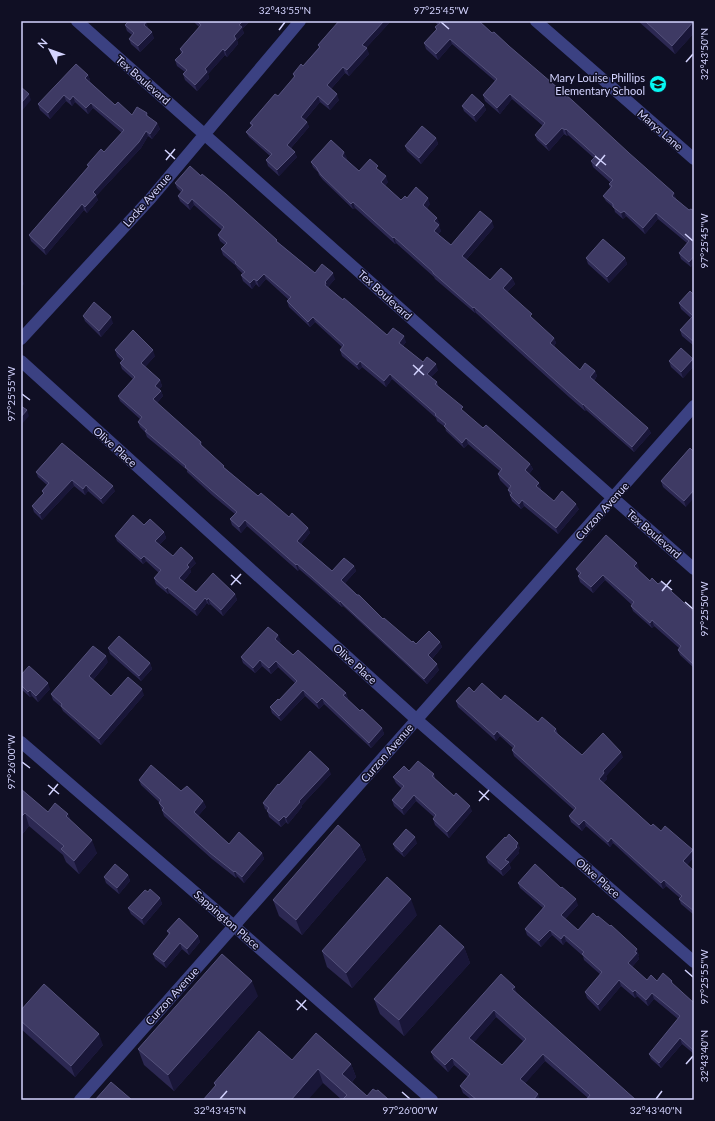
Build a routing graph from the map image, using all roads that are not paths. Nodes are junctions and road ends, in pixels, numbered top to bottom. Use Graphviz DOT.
graph roads {
  1 [pos="77,21"];
  2 [pos="300,21"];
  3 [pos="536,21"];
  4 [pos="205,134"];
  5 [pos="694,160"];
  6 [pos="21,339"];
  7 [pos="21,361"];
  8 [pos="694,406"];
  9 [pos="613,498"];
  10 [pos="694,569"];
  11 [pos="417,720"];
  12 [pos="21,742"];
  13 [pos="234,926"];
  14 [pos="694,962"];
  15 [pos="80,1100"];
  16 [pos="432,1100"];
  1 -- 4 [label="street, Tex Boulevard"];
  2 -- 4 [label="street, Locke Avenue"];
  3 -- 5 [label="street, Marys Lane"];
  4 -- 6 [label="street, Locke Avenue"];
  4 -- 9 [label="street, Tex Boulevard"];
  7 -- 11 [label="street, Olive Place"];
  8 -- 9 [label="street, Curzon Avenue"];
  9 -- 10 [label="street, Tex Boulevard"];
  9 -- 11 [label="street, Curzon Avenue"];
  11 -- 13 [label="street, Curzon Avenue"];
  11 -- 14 [label="street, Olive Place"];
  12 -- 13 [label="street, Sappington Place"];
  13 -- 15 [label="street, Curzon Avenue"];
  13 -- 16 [label="street, Sappington Place"];
}
